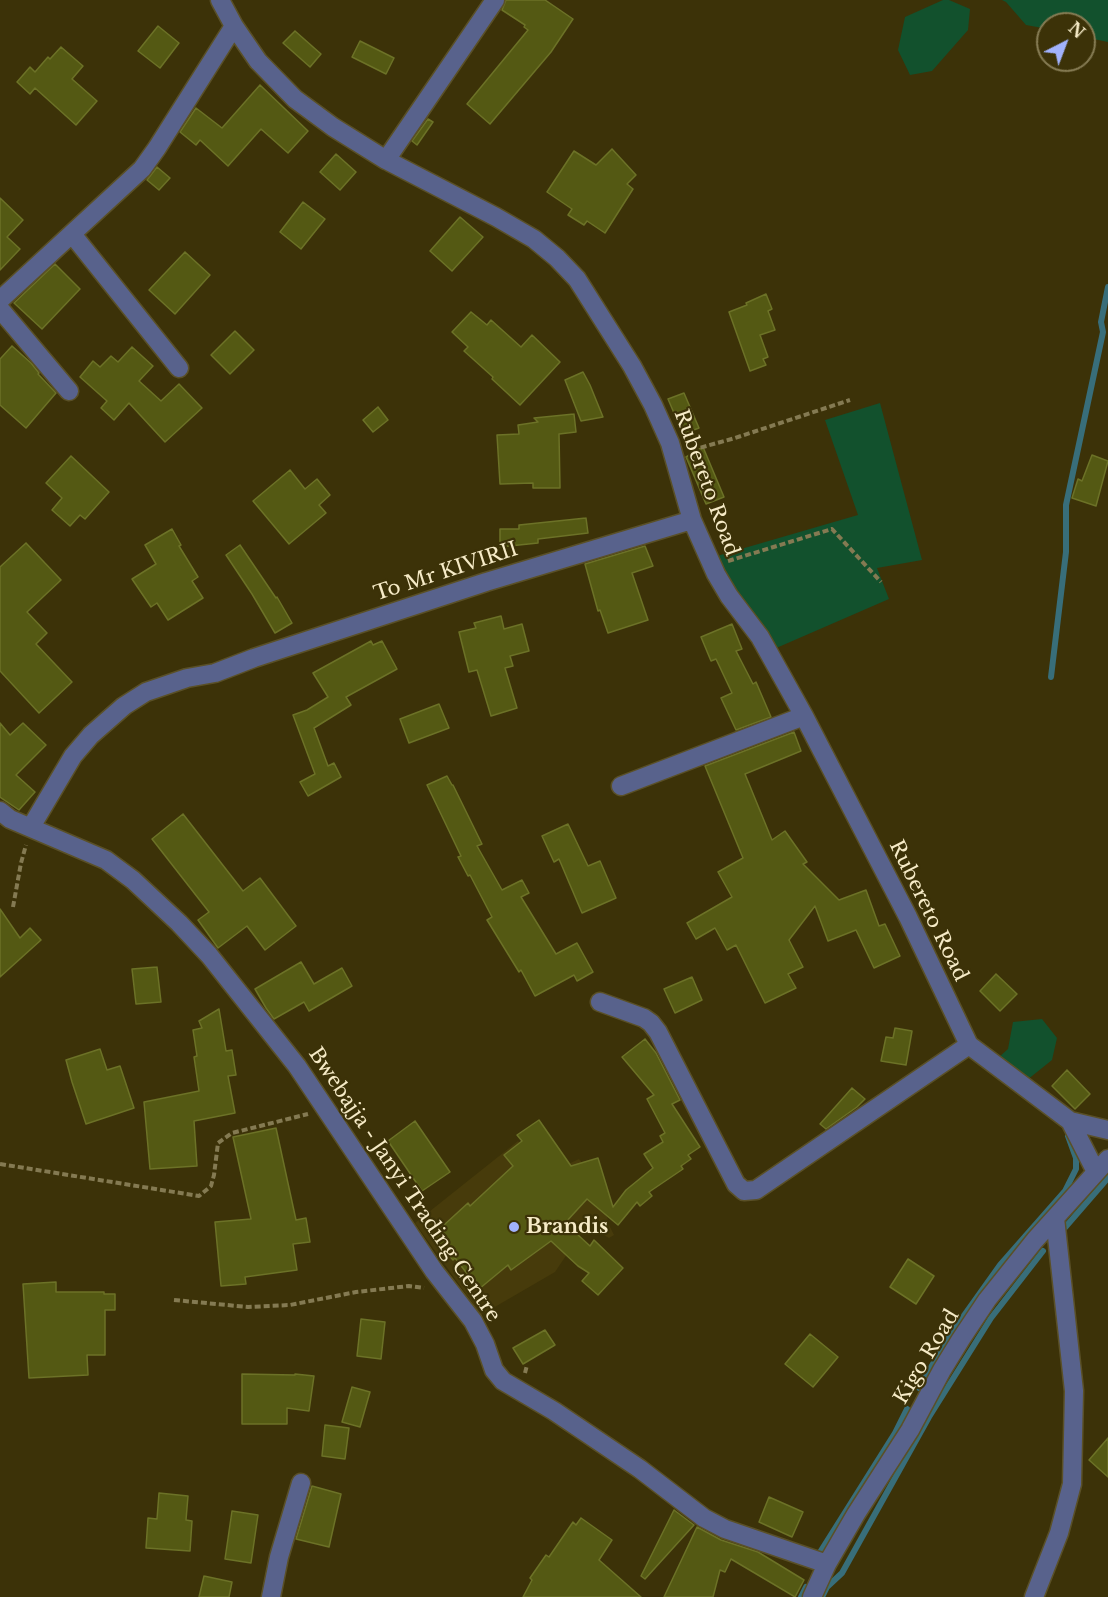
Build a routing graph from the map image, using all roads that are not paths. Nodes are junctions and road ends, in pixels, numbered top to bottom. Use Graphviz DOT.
graph roads {
  1 [pos="220,0"];
  2 [pos="495,0"];
  3 [pos="234,26"];
  4 [pos="386,160"];
  5 [pos="72,234"];
  6 [pos="0,300"];
  7 [pos="0,309"];
  8 [pos="179,368"];
  9 [pos="69,392"];
  10 [pos="692,520"];
  11 [pos="804,716"];
  12 [pos="621,786"];
  13 [pos="0,811"];
  14 [pos="31,827"];
  15 [pos="600,1002"];
  16 [pos="969,1046"];
  17 [pos="1070,1121"];
  18 [pos="1108,1130"];
  19 [pos="1102,1166"];
  20 [pos="1055,1218"];
  21 [pos="301,1483"];
  22 [pos="827,1564"];
  23 [pos="271,1597"];
  24 [pos="812,1597"];
  25 [pos="1034,1597"];
  1 -- 3 [label="street, Rubereto Road"];
  2 -- 4 [label="street"];
  3 -- 4 [label="street, Rubereto Road"];
  3 -- 5 [label="street"];
  4 -- 10 [label="street, Rubereto Road"];
  5 -- 6 [label="street"];
  5 -- 8 [label="street"];
  7 -- 9 [label="street"];
  10 -- 11 [label="street, Rubereto Road"];
  10 -- 14 [label="street, To Mr KIVIRII"];
  11 -- 12 [label="street"];
  11 -- 16 [label="street, Rubereto Road"];
  13 -- 14 [label="street, Bwebajja - Janyi Trading Centre"];
  14 -- 22 [label="street, Bwebajja - Janyi Trading Centre"];
  15 -- 16 [label="street"];
  16 -- 17 [label="street, Rubereto Road"];
  17 -- 18 [label="street"];
  17 -- 19 [label="street, Rubereto Road"];
  19 -- 20 [label="street, Kigo Road"];
  20 -- 22 [label="street, Kigo Road"];
  20 -- 25 [label="street"];
  21 -- 23 [label="street"];
  22 -- 24 [label="street, Kigo Road"];
}
